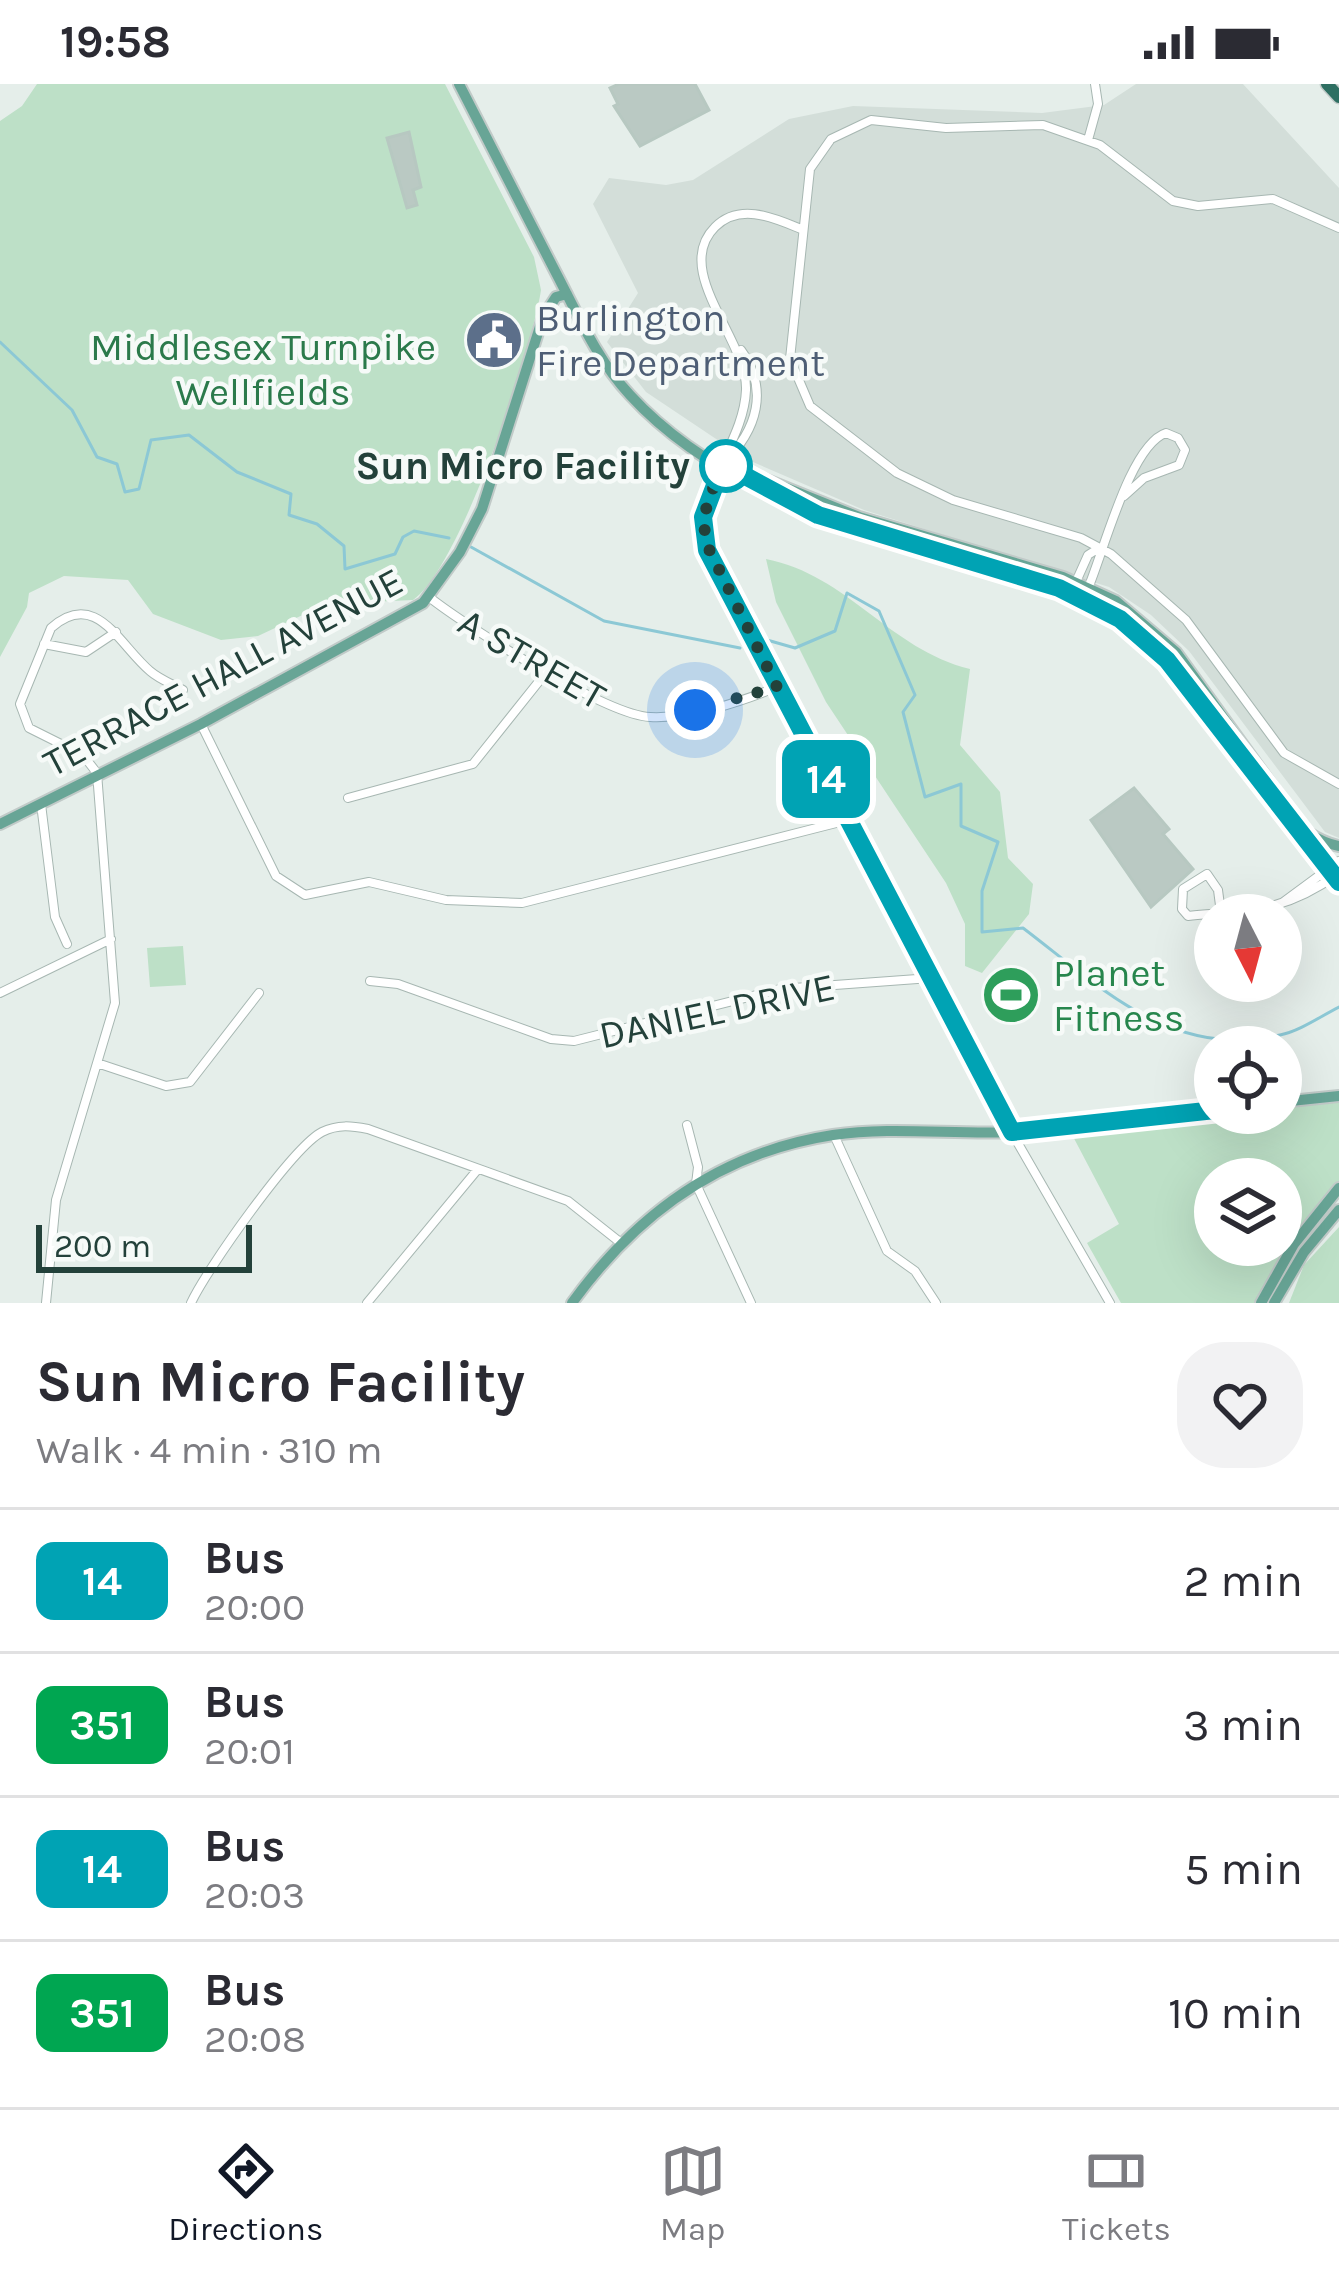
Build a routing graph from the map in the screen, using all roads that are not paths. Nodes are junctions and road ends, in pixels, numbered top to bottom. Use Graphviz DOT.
graph roads {
  1 [pos="459,84"];
  2 [pos="1096,84"];
  3 [pos="1327,84"];
  4 [pos="1339,97"];
  5 [pos="1088,140"];
  6 [pos="1339,228"];
  7 [pos="801,229"];
  8 [pos="567,293"];
  9 [pos="1151,441"];
  10 [pos="723,464"];
  11 [pos="1170,470"];
  12 [pos="1124,496"];
  13 [pos="1101,548"];
  14 [pos="1080,590"];
  15 [pos="429,597"];
  16 [pos="116,632"];
  17 [pos="44,644"];
  18 [pos="548,670"];
  19 [pos="777,687"];
  20 [pos="183,690"];
  21 [pos="202,724"];
  22 [pos="97,773"];
  23 [pos="1339,784"];
  24 [pos="348,798"];
  25 [pos="41,802"];
  26 [pos="848,820"];
  27 [pos="0,824"];
  28 [pos="1301,829"];
  29 [pos="1339,846"];
  30 [pos="1336,872"];
  31 [pos="1302,898"];
  32 [pos="1221,913"];
  33 [pos="111,939"];
  34 [pos="67,944"];
  35 [pos="931,978"];
  36 [pos="370,981"];
  37 [pos="0,993"];
  38 [pos="259,993"];
  39 [pos="97,1063"];
  40 [pos="1339,1096"];
  41 [pos="1302,1100"];
  42 [pos="1194,1112"];
  43 [pos="687,1125"];
  44 [pos="1012,1132"];
  45 [pos="834,1135"];
  46 [pos="479,1168"];
  47 [pos="696,1184"];
  48 [pos="1339,1188"];
  49 [pos="1339,1210"];
  50 [pos="621,1243"];
  51 [pos="575,1302"];
  52 [pos="46,1303"];
  53 [pos="191,1303"];
  54 [pos="367,1303"];
  55 [pos="751,1303"];
  56 [pos="936,1303"];
  57 [pos="1110,1303"];
  58 [pos="1261,1303"];
  59 [pos="1274,1303"];
  1 -- 8 [label="main road"];
  2 -- 5 [label="street"];
  3 -- 4 [label="highway"];
  5 -- 6 [label="street"];
  5 -- 7 [label="street"];
  7 -- 10 [label="street"];
  7 -- 13 [label="street"];
  8 -- 10 [label="main road"];
  8 -- 15 [label="main road, TERRACE HALL AVENUE"];
  9 -- 11 [label="street"];
  9 -- 11 [label="street"];
  9 -- 12 [label="street"];
  10 -- 14 [label="main road"];
  10 -- 19 [label="street"];
  11 -- 12 [label="street"];
  12 -- 13 [label="street"];
  13 -- 14 [label="street"];
  13 -- 23 [label="street"];
  14 -- 28 [label="main road"];
  15 -- 18 [label="street, A STREET"];
  15 -- 21 [label="main road, TERRACE HALL AVENUE"];
  16 -- 17 [label="street"];
  16 -- 17 [label="street"];
  16 -- 20 [label="street"];
  17 -- 22 [label="street"];
  18 -- 19 [label="street, A STREET"];
  18 -- 24 [label="street"];
  19 -- 26 [label="street"];
  21 -- 22 [label="main road, TERRACE HALL AVENUE"];
  21 -- 26 [label="street"];
  22 -- 25 [label="main road, TERRACE HALL AVENUE"];
  22 -- 33 [label="street"];
  25 -- 27 [label="main road, TERRACE HALL AVENUE"];
  25 -- 34 [label="street"];
  26 -- 35 [label="street"];
  28 -- 29 [label="main road"];
  28 -- 30 [label="main road"];
  30 -- 31 [label="street"];
  32 -- 32 [label="street"];
  33 -- 37 [label="street"];
  33 -- 39 [label="street"];
  35 -- 36 [label="street, DANIEL DRIVE"];
  35 -- 44 [label="street"];
  38 -- 39 [label="street"];
  39 -- 52 [label="street"];
  40 -- 41 [label="main road"];
  42 -- 44 [label="main road"];
  43 -- 47 [label="street"];
  44 -- 45 [label="main road"];
  44 -- 57 [label="street"];
  45 -- 47 [label="main road"];
  45 -- 56 [label="street"];
  46 -- 50 [label="street"];
  46 -- 53 [label="street"];
  46 -- 54 [label="street"];
  47 -- 50 [label="main road"];
  47 -- 55 [label="street"];
  48 -- 58 [label="main road"];
  49 -- 59 [label="main road"];
  50 -- 51 [label="main road"];
}
